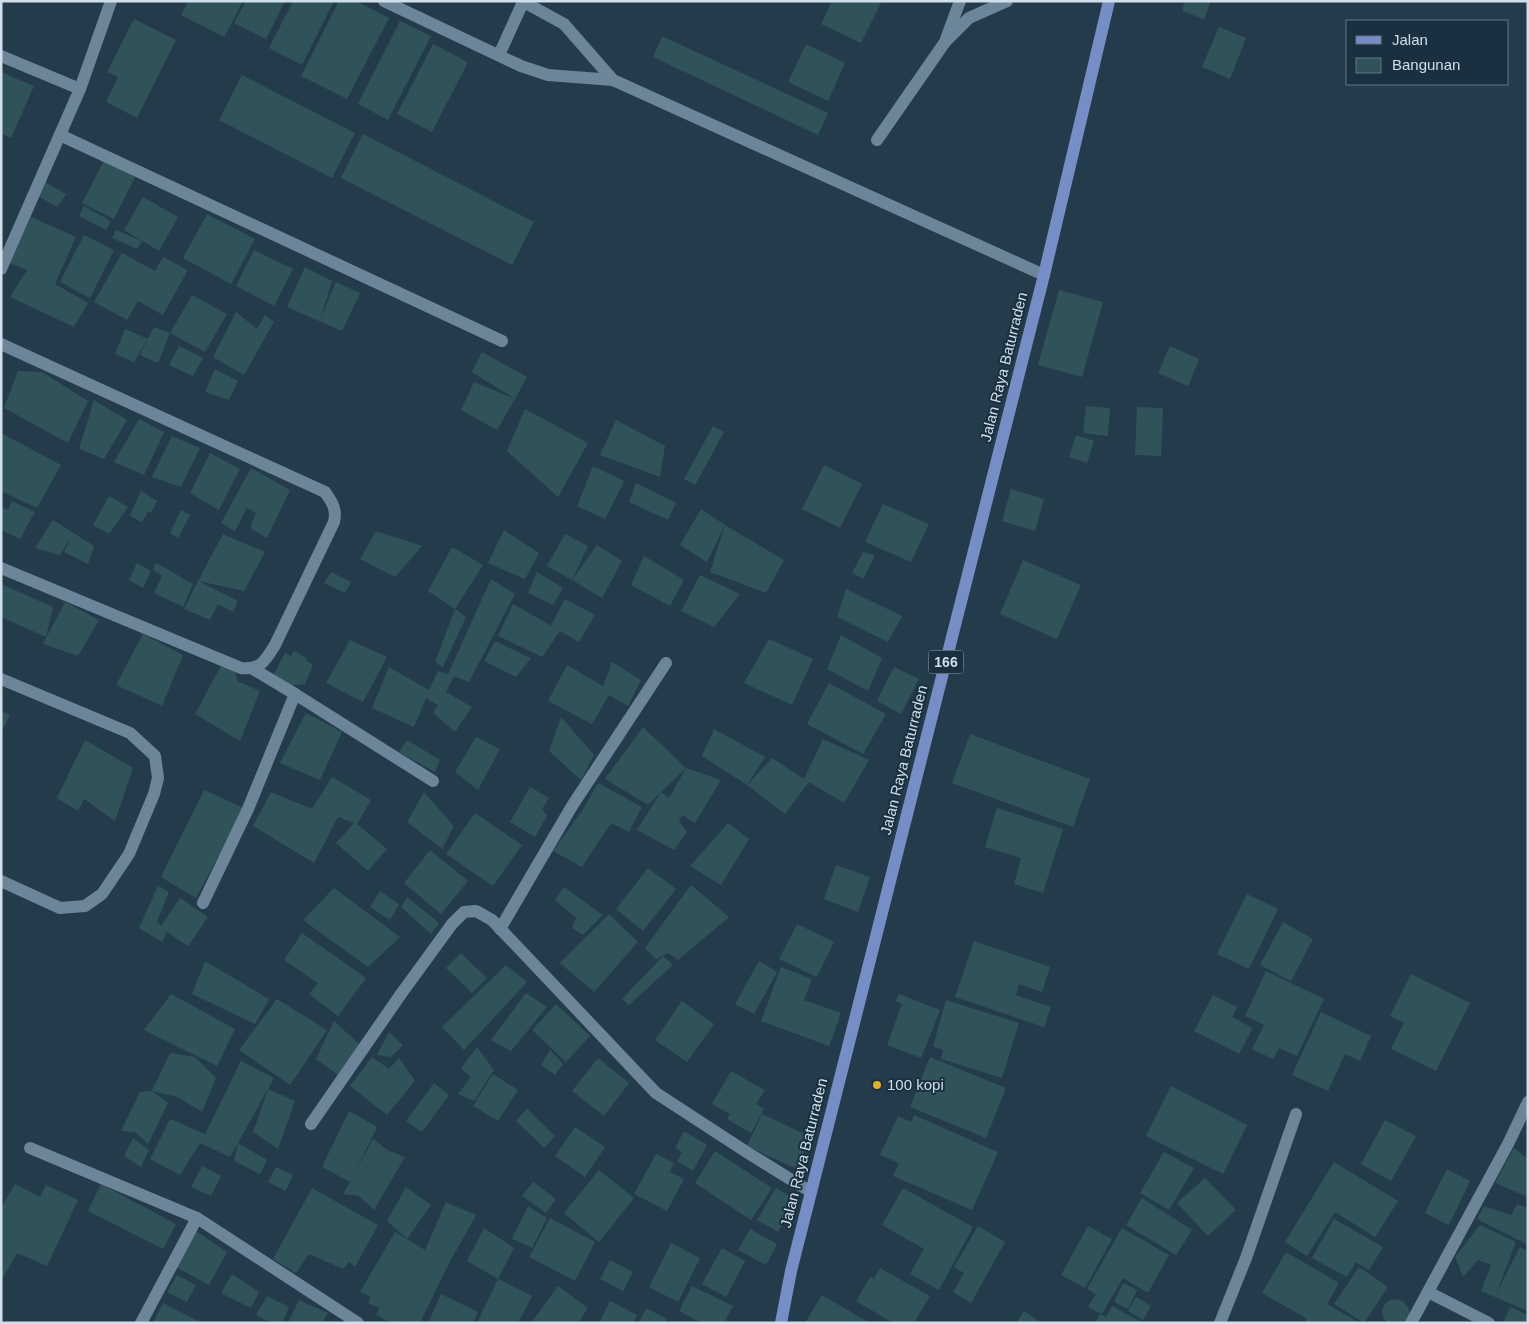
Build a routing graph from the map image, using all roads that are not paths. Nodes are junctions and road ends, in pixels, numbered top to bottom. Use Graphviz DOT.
graph roads {
  1 [pos="111,1"];
  2 [pos="384,1"];
  3 [pos="523,1"];
  4 [pos="960,1"];
  5 [pos="1007,1"];
  6 [pos="1109,1"];
  7 [pos="945,42"];
  8 [pos="499,55"];
  9 [pos="1,56"];
  10 [pos="613,80"];
  11 [pos="80,89"];
  12 [pos="60,135"];
  13 [pos="877,140"];
  14 [pos="1,269"];
  15 [pos="1044,275"];
  16 [pos="502,341"];
  17 [pos="1,344"];
  18 [pos="1,568"];
  19 [pos="666,663"];
  20 [pos="253,669"];
  21 [pos="1,679"];
  22 [pos="295,694"];
  23 [pos="433,781"];
  24 [pos="1,881"];
  25 [pos="203,903"];
  26 [pos="500,928"];
  27 [pos="1528,1102"];
  28 [pos="1296,1114"];
  29 [pos="311,1124"];
  30 [pos="30,1148"];
  31 [pos="811,1192"];
  32 [pos="197,1218"];
  33 [pos="1428,1292"];
  34 [pos="141,1323"];
  35 [pos="358,1323"];
  36 [pos="781,1323"];
  37 [pos="1220,1323"];
  38 [pos="1411,1323"];
  39 [pos="1488,1323"];
  1 -- 11 [label="street"];
  2 -- 8 [label="street"];
  3 -- 8 [label="street"];
  3 -- 10 [label="street"];
  4 -- 7 [label="street"];
  5 -- 7 [label="street"];
  6 -- 15 [label="main road, Jalan Raya Baturraden / 166"];
  7 -- 13 [label="street"];
  8 -- 10 [label="street"];
  9 -- 11 [label="street"];
  10 -- 15 [label="street"];
  11 -- 12 [label="street"];
  12 -- 14 [label="street"];
  12 -- 16 [label="street"];
  15 -- 31 [label="main road, Jalan Raya Baturraden / 166"];
  17 -- 20 [label="street"];
  18 -- 20 [label="street"];
  19 -- 26 [label="street"];
  20 -- 22 [label="street"];
  21 -- 24 [label="street"];
  22 -- 23 [label="street"];
  22 -- 25 [label="street"];
  26 -- 29 [label="street"];
  26 -- 31 [label="street"];
  27 -- 33 [label="street"];
  28 -- 37 [label="street"];
  30 -- 32 [label="street"];
  31 -- 36 [label="main road, Jalan Raya Baturraden / 166"];
  32 -- 34 [label="street"];
  32 -- 35 [label="street"];
  33 -- 38 [label="street"];
  33 -- 39 [label="street"];
}
